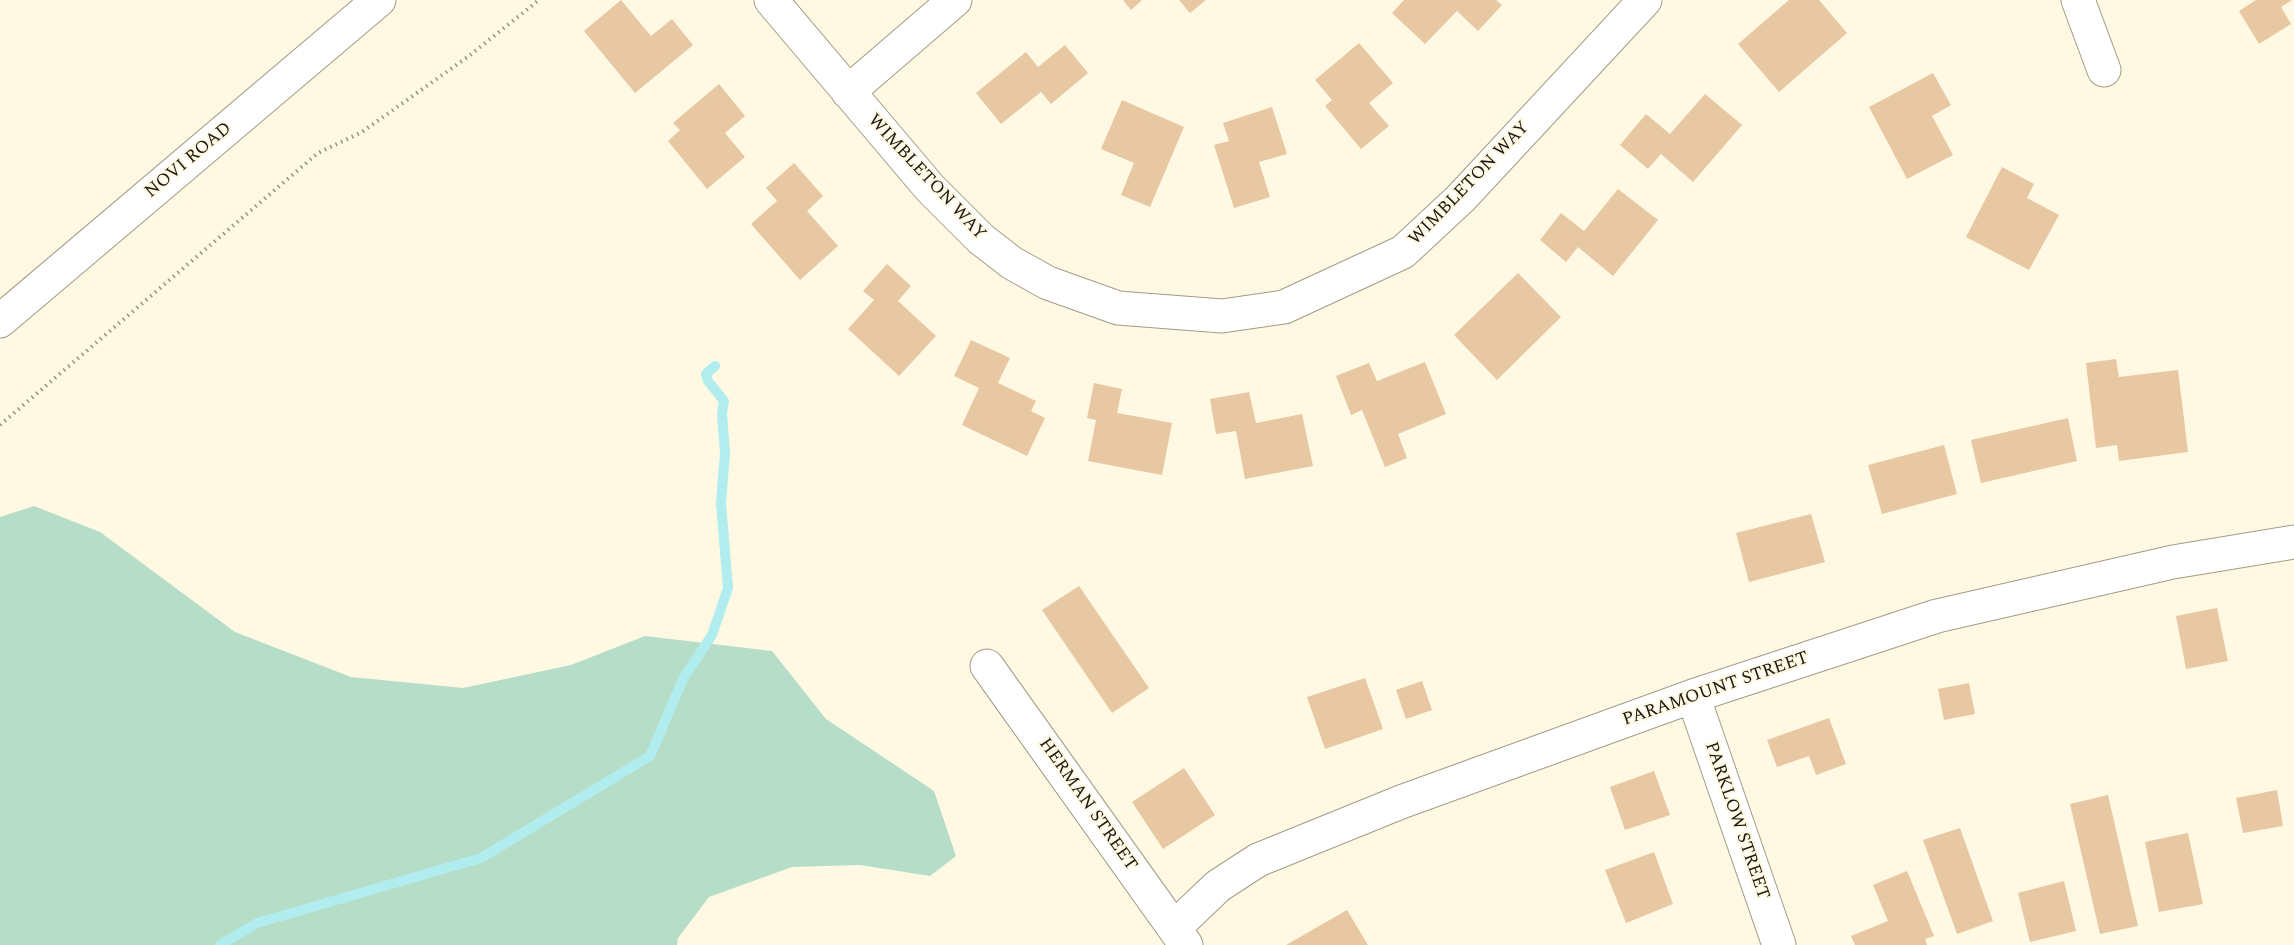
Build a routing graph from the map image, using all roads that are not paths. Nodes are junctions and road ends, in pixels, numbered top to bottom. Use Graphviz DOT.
graph roads {
  1 [pos="379,0"];
  2 [pos="771,0"];
  3 [pos="955,0"];
  4 [pos="1645,0"];
  5 [pos="2078,0"];
  6 [pos="2104,70"];
  7 [pos="848,92"];
  8 [pos="0,321"];
  9 [pos="2294,542"];
  10 [pos="987,666"];
  11 [pos="1693,696"];
  12 [pos="1180,936"];
  13 [pos="1779,945"];
  1 -- 8 [label="street, NOVI ROAD"];
  2 -- 7 [label="street, WIMBLETON WAY"];
  3 -- 7 [label="street"];
  4 -- 7 [label="street, WIMBLETON WAY"];
  5 -- 6 [label="street"];
  9 -- 11 [label="street, PARAMOUNT STREET"];
  10 -- 12 [label="street, HERMAN STREET"];
  11 -- 12 [label="street, PARAMOUNT STREET"];
  11 -- 13 [label="street, PARKLOW STREET"];
}
